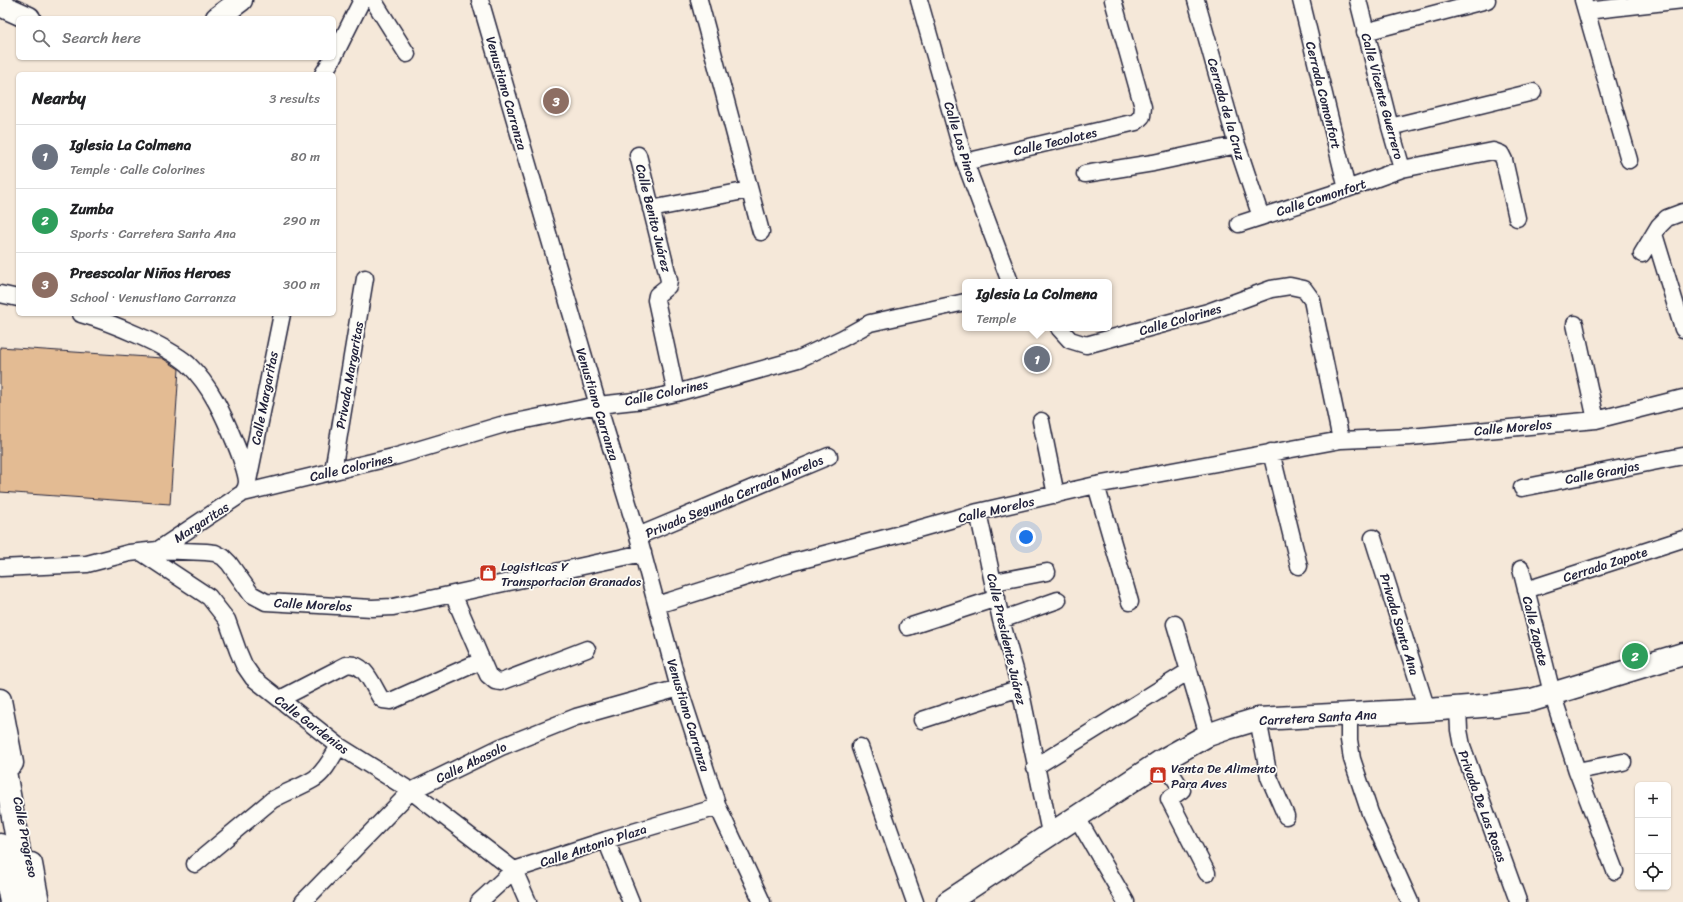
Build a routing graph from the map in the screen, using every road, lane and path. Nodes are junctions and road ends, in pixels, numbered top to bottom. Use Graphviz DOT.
graph roads {
  1 [pos="241,0"];
  2 [pos="362,0"];
  3 [pos="373,0"];
  4 [pos="480,0"];
  5 [pos="699,0"];
  6 [pos="919,0"];
  7 [pos="1113,0"];
  8 [pos="1196,0"];
  9 [pos="1301,0"];
  10 [pos="1358,0"];
  11 [pos="1487,0"];
  12 [pos="1683,0"];
  13 [pos="0,5"];
  14 [pos="1584,6"];
  15 [pos="25,16"];
  16 [pos="220,16"];
  17 [pos="1365,32"];
  18 [pos="336,51"];
  19 [pos="407,54"];
  20 [pos="331,60"];
  21 [pos="324,72"];
  22 [pos="1533,92"];
  23 [pos="1390,127"];
  24 [pos="1237,145"];
  25 [pos="638,155"];
  26 [pos="1629,160"];
  27 [pos="966,162"];
  28 [pos="1402,169"];
  29 [pos="1085,174"];
  30 [pos="1347,189"];
  31 [pos="749,190"];
  32 [pos="651,209"];
  33 [pos="1683,212"];
  34 [pos="1261,217"];
  35 [pos="1517,218"];
  36 [pos="1239,224"];
  37 [pos="761,232"];
  38 [pos="1654,234"];
  39 [pos="1642,254"];
  40 [pos="365,278"];
  41 [pos="1009,279"];
  42 [pos="0,294"];
  43 [pos="16,298"];
  44 [pos="962,303"];
  45 [pos="87,316"];
  46 [pos="282,316"];
  47 [pos="1575,324"];
  48 [pos="1683,329"];
  49 [pos="1062,331"];
  50 [pos="676,393"];
  51 [pos="1683,398"];
  52 [pos="598,405"];
  53 [pos="1596,420"];
  54 [pos="1041,421"];
  55 [pos="1341,440"];
  56 [pos="1271,452"];
  57 [pos="829,456"];
  58 [pos="1683,456"];
  59 [pos="333,471"];
  60 [pos="1096,485"];
  61 [pos="245,488"];
  62 [pos="1522,488"];
  63 [pos="1056,495"];
  64 [pos="978,512"];
  65 [pos="638,536"];
  66 [pos="1373,538"];
  67 [pos="1683,538"];
  68 [pos="158,550"];
  69 [pos="141,552"];
  70 [pos="643,554"];
  71 [pos="1299,566"];
  72 [pos="0,568"];
  73 [pos="1520,569"];
  74 [pos="1047,572"];
  75 [pos="994,582"];
  76 [pos="1526,590"];
  77 [pos="453,594"];
  78 [pos="997,598"];
  79 [pos="1058,600"];
  80 [pos="1130,602"];
  81 [pos="657,605"];
  82 [pos="1001,620"];
  83 [pos="1175,624"];
  84 [pos="908,627"];
  85 [pos="588,649"];
  86 [pos="1683,654"];
  87 [pos="481,661"];
  88 [pos="1189,671"];
  89 [pos="680,688"];
  90 [pos="1020,688"];
  91 [pos="1552,693"];
  92 [pos="280,699"];
  93 [pos="0,700"];
  94 [pos="1458,708"];
  95 [pos="1427,710"];
  96 [pos="1350,716"];
  97 [pos="1258,719"];
  98 [pos="922,720"];
  99 [pos="1208,735"];
  100 [pos="0,743"];
  101 [pos="339,746"];
  102 [pos="860,747"];
  103 [pos="1163,760"];
  104 [pos="1623,762"];
  105 [pos="1035,767"];
  106 [pos="1577,771"];
  107 [pos="411,791"];
  108 [pos="0,798"];
  109 [pos="718,807"];
  110 [pos="1076,816"];
  111 [pos="1286,816"];
  112 [pos="1050,833"];
  113 [pos="606,840"];
  114 [pos="0,845"];
  115 [pos="195,864"];
  116 [pos="514,870"];
  117 [pos="1615,871"];
  118 [pos="1207,873"];
  119 [pos="28,898"];
  120 [pos="303,902"];
  121 [pos="479,902"];
  122 [pos="528,902"];
  123 [pos="631,902"];
  124 [pos="762,902"];
  125 [pos="915,902"];
  126 [pos="948,902"];
  127 [pos="1126,902"];
  128 [pos="1410,902"];
  129 [pos="1518,902"];
  1 -- 16 [label="main road"];
  2 -- 18 [label="street"];
  3 -- 19 [label="street"];
  4 -- 52 [label="street, Venustiano Carranza"];
  5 -- 31 [label="street"];
  6 -- 27 [label="street, Calle Los Pinos"];
  7 -- 27 [label="street, Calle Tecolotes"];
  8 -- 24 [label="street, Cerrada de la Cruz"];
  9 -- 30 [label="street, Cerrada Comonfort"];
  10 -- 17 [label="street, Calle Vicente Guerrero"];
  11 -- 17 [label="street"];
  12 -- 14 [label="street"];
  13 -- 15 [label="main road"];
  14 -- 26 [label="street"];
  17 -- 23 [label="street, Calle Vicente Guerrero"];
  20 -- 21 [label="street"];
  22 -- 23 [label="street"];
  23 -- 28 [label="street, Calle Vicente Guerrero"];
  24 -- 29 [label="street"];
  24 -- 34 [label="street, Cerrada de la Cruz"];
  25 -- 32 [label="street, Calle Benito Juárez"];
  27 -- 41 [label="street, Calle Los Pinos"];
  28 -- 30 [label="street, Calle Comonfort"];
  28 -- 35 [label="street, Calle Vicente Guerrero"];
  30 -- 34 [label="street, Calle Comonfort"];
  31 -- 32 [label="street"];
  31 -- 37 [label="street"];
  32 -- 50 [label="street, Calle Benito Juárez"];
  33 -- 38 [label="street"];
  34 -- 36 [label="street, Calle Comonfort"];
  38 -- 39 [label="street"];
  38 -- 48 [label="street"];
  40 -- 59 [label="street, Privada Margaritas"];
  42 -- 43 [label="street"];
  44 -- 50 [label="street, Calle Colorines"];
  45 -- 61 [label="street"];
  46 -- 61 [label="street, Calle Margaritas"];
  47 -- 53 [label="street"];
  49 -- 55 [label="street, Calle Colorines"];
  50 -- 52 [label="street, Calle Colorines"];
  51 -- 53 [label="street, Calle Morelos"];
  52 -- 59 [label="street, Calle Colorines"];
  52 -- 65 [label="street, Venustiano Carranza"];
  53 -- 55 [label="street, Calle Morelos"];
  54 -- 63 [label="street"];
  55 -- 56 [label="street, Calle Morelos"];
  56 -- 60 [label="street, Calle Morelos"];
  56 -- 71 [label="street"];
  57 -- 65 [label="street, Privada Segunda Cerrada Morelos"];
  58 -- 62 [label="street, Calle Granjas"];
  59 -- 61 [label="street, Calle Colorines"];
  60 -- 63 [label="street, Calle Morelos"];
  60 -- 80 [label="street"];
  61 -- 68 [label="street, Margaritas"];
  63 -- 64 [label="street, Calle Morelos"];
  64 -- 75 [label="street, Calle Presidente Juárez"];
  64 -- 81 [label="street, Calle Morelos"];
  65 -- 70 [label="street, Venustiano Carranza"];
  66 -- 95 [label="street, Privada Santa Ana"];
  67 -- 76 [label="street, Cerrada Zapote"];
  68 -- 69 [label="street, Calle Morelos"];
  68 -- 77 [label="street, Calle Morelos"];
  69 -- 72 [label="street, Calle Morelos"];
  69 -- 92 [label="street, Calle Gardenias"];
  70 -- 77 [label="street, Calle Morelos"];
  70 -- 81 [label="street, Venustiano Carranza"];
  73 -- 76 [label="street, Calle Zapote"];
  74 -- 75 [label="street"];
  75 -- 78 [label="street, Calle Presidente Juárez"];
  76 -- 91 [label="street, Calle Zapote"];
  77 -- 87 [label="street"];
  78 -- 82 [label="street, Calle Presidente Juárez"];
  78 -- 84 [label="street"];
  79 -- 82 [label="street"];
  81 -- 89 [label="street, Venustiano Carranza"];
  82 -- 90 [label="street, Calle Presidente Juárez"];
  83 -- 88 [label="street"];
  85 -- 87 [label="street"];
  86 -- 91 [label="main road, Carretera Santa Ana"];
  87 -- 92 [label="street"];
  88 -- 99 [label="street"];
  88 -- 105 [label="street"];
  89 -- 107 [label="street, Calle Abasolo"];
  89 -- 109 [label="street, Venustiano Carranza"];
  90 -- 98 [label="street"];
  90 -- 105 [label="street, Calle Presidente Juárez"];
  91 -- 94 [label="main road, Carretera Santa Ana"];
  91 -- 106 [label="street, Calle Zapote"];
  92 -- 101 [label="street, Calle Gardenias"];
  93 -- 119 [label="main road, Calle Progreso"];
  94 -- 95 [label="main road, Carretera Santa Ana"];
  94 -- 129 [label="street, Privada De Las Rosas"];
  95 -- 96 [label="main road, Carretera Santa Ana"];
  96 -- 97 [label="main road, Carretera Santa Ana"];
  96 -- 128 [label="street"];
  97 -- 99 [label="main road, Carretera Santa Ana"];
  97 -- 111 [label="street"];
  99 -- 103 [label="main road, Carretera Santa Ana"];
  100 -- 119 [label="main road"];
  101 -- 107 [label="street, Calle Gardenias"];
  101 -- 115 [label="street"];
  102 -- 125 [label="street"];
  103 -- 110 [label="main road, Carretera Santa Ana"];
  103 -- 118 [label="street"];
  104 -- 106 [label="street"];
  105 -- 112 [label="street, Calle Presidente Juárez"];
  106 -- 117 [label="street, Calle Zapote"];
  107 -- 116 [label="street, Calle Gardenias"];
  107 -- 120 [label="street, Calle Abasolo"];
  108 -- 119 [label="main road"];
  109 -- 113 [label="street, Calle Antonio Plaza"];
  109 -- 124 [label="street, Venustiano Carranza"];
  110 -- 112 [label="main road, Carretera Santa Ana"];
  110 -- 127 [label="street"];
  112 -- 126 [label="main road, Carretera Santa Ana"];
  113 -- 116 [label="street, Calle Antonio Plaza"];
  113 -- 123 [label="street"];
  114 -- 119 [label="main road, Calle Progreso"];
  116 -- 121 [label="street, Calle Antonio Plaza"];
  116 -- 122 [label="street"];
}
